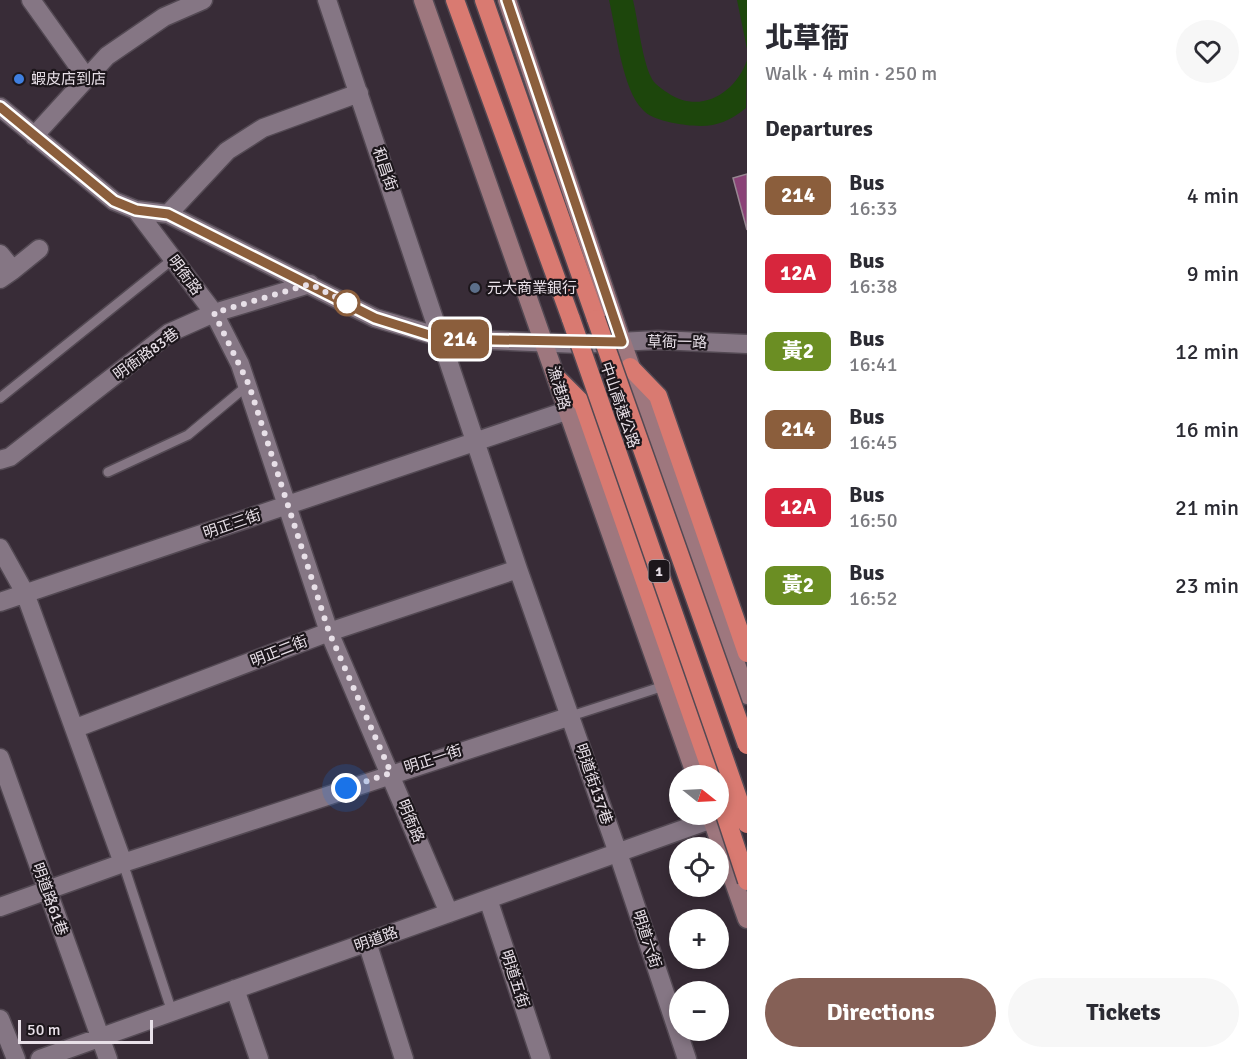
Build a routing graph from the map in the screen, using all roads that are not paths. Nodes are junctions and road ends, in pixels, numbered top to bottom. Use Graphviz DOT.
graph roads {
  1 [pos="31,0"];
  2 [pos="203,0"];
  3 [pos="327,0"];
  4 [pos="423,0"];
  5 [pos="455,0"];
  6 [pos="484,0"];
  7 [pos="507,0"];
  8 [pos="86,77"];
  9 [pos="358,93"];
  10 [pos="0,107"];
  11 [pos="34,136"];
  12 [pos="136,210"];
  13 [pos="168,214"];
  14 [pos="39,249"];
  15 [pos="0,254"];
  16 [pos="173,259"];
  17 [pos="6,275"];
  18 [pos="310,284"];
  19 [pos="214,313"];
  20 [pos="442,339"];
  21 [pos="544,340"];
  22 [pos="614,343"];
  23 [pos="747,344"];
  24 [pos="630,367"];
  25 [pos="557,378"];
  26 [pos="249,385"];
  27 [pos="0,398"];
  28 [pos="566,411"];
  29 [pos="475,442"];
  30 [pos="0,460"];
  31 [pos="108,472"];
  32 [pos="288,505"];
  33 [pos="0,548"];
  34 [pos="518,569"];
  35 [pos="25,593"];
  36 [pos="0,602"];
  37 [pos="329,632"];
  38 [pos="747,654"];
  39 [pos="664,686"];
  40 [pos="747,695"];
  41 [pos="571,716"];
  42 [pos="76,728"];
  43 [pos="747,745"];
  44 [pos="0,758"];
  45 [pos="692,765"];
  46 [pos="709,765"];
  47 [pos="391,773"];
  48 [pos="747,824"];
  49 [pos="690,825"];
  50 [pos="714,825"];
  51 [pos="719,825"];
  52 [pos="729,825"];
  53 [pos="618,853"];
  54 [pos="123,863"];
  55 [pos="747,879"];
  56 [pos="47,891"];
  57 [pos="488,899"];
  58 [pos="0,907"];
  59 [pos="449,913"];
  60 [pos="747,919"];
  61 [pos="367,942"];
  62 [pos="235,989"];
  63 [pos="172,1012"];
  64 [pos="0,1019"];
  65 [pos="100,1039"];
  66 [pos="16,1059"];
  67 [pos="40,1059"];
  68 [pos="108,1059"];
  69 [pos="259,1059"];
  70 [pos="404,1059"];
  71 [pos="541,1059"];
  72 [pos="687,1059"];
  1 -- 8 [label="street"];
  2 -- 8 [label="street"];
  3 -- 9 [label="street, 和昌街"];
  4 -- 21 [label="street, 漁港路"];
  5 -- 48 [label="highway, 中山高速公路 / 1, bridge"];
  6 -- 43 [label="highway, 中山高速公路 / 1, bridge"];
  7 -- 22 [label="street"];
  8 -- 11 [label="street"];
  9 -- 13 [label="street"];
  9 -- 20 [label="street, 和昌街"];
  10 -- 11 [label="street"];
  11 -- 12 [label="street"];
  12 -- 13 [label="street, 草衙一路"];
  12 -- 16 [label="street, 明衙路"];
  13 -- 18 [label="street, 草衙一路"];
  14 -- 17 [label="street"];
  15 -- 17 [label="street"];
  16 -- 19 [label="street, 明衙路"];
  16 -- 27 [label="lane"];
  18 -- 19 [label="street, 明衙路83巷"];
  18 -- 20 [label="street, 草衙一路"];
  19 -- 26 [label="street, 明衙路"];
  19 -- 30 [label="street, 明衙路83巷"];
  20 -- 21 [label="street, 草衙一路"];
  20 -- 29 [label="street"];
  21 -- 22 [label="street, 草衙一路"];
  21 -- 25 [label="street, 漁港路"];
  22 -- 23 [label="street, 草衙一路"];
  22 -- 24 [label="street"];
  24 -- 38 [label="highway"];
  24 -- 40 [label="street"];
  25 -- 28 [label="street, 漁港路"];
  25 -- 46 [label="highway"];
  26 -- 31 [label="lane"];
  26 -- 32 [label="street, 明衙路"];
  28 -- 29 [label="street, 明正三街"];
  28 -- 39 [label="street, 漁港路"];
  29 -- 32 [label="street, 明正三街"];
  29 -- 34 [label="street"];
  32 -- 35 [label="street, 明正三街"];
  32 -- 37 [label="street, 明衙路"];
  33 -- 35 [label="street"];
  34 -- 37 [label="street, 明正二街"];
  34 -- 41 [label="street"];
  35 -- 36 [label="street, 明正三街"];
  35 -- 42 [label="street"];
  37 -- 42 [label="street, 明正二街"];
  37 -- 47 [label="street, 明衙路"];
  39 -- 41 [label="lane"];
  39 -- 45 [label="street, 漁港路"];
  41 -- 47 [label="street, 明正一街"];
  41 -- 53 [label="street, 明道街137巷"];
  42 -- 54 [label="street"];
  44 -- 56 [label="street, 明道路61巷"];
  47 -- 54 [label="street, 明正一街"];
  47 -- 59 [label="street, 明衙路"];
  49 -- 53 [label="street, 明道路"];
  50 -- 60 [label="street"];
  51 -- 55 [label="lane"];
  52 -- 55 [label="highway, bridge"];
  53 -- 57 [label="street, 明道路"];
  53 -- 72 [label="street, 明道六街"];
  54 -- 56 [label="street, 明正一街"];
  54 -- 63 [label="lane"];
  56 -- 58 [label="street, 明正一街"];
  56 -- 65 [label="street, 明道路61巷"];
  57 -- 59 [label="street, 明道路"];
  57 -- 71 [label="street, 明道五街"];
  59 -- 61 [label="street, 明道路"];
  61 -- 62 [label="street, 明道路"];
  61 -- 70 [label="street"];
  62 -- 63 [label="street, 明道路"];
  62 -- 69 [label="street"];
  63 -- 65 [label="street, 明道路"];
  64 -- 66 [label="street"];
  65 -- 67 [label="street, 明道路"];
  65 -- 68 [label="street, 明道路61巷"];
}
